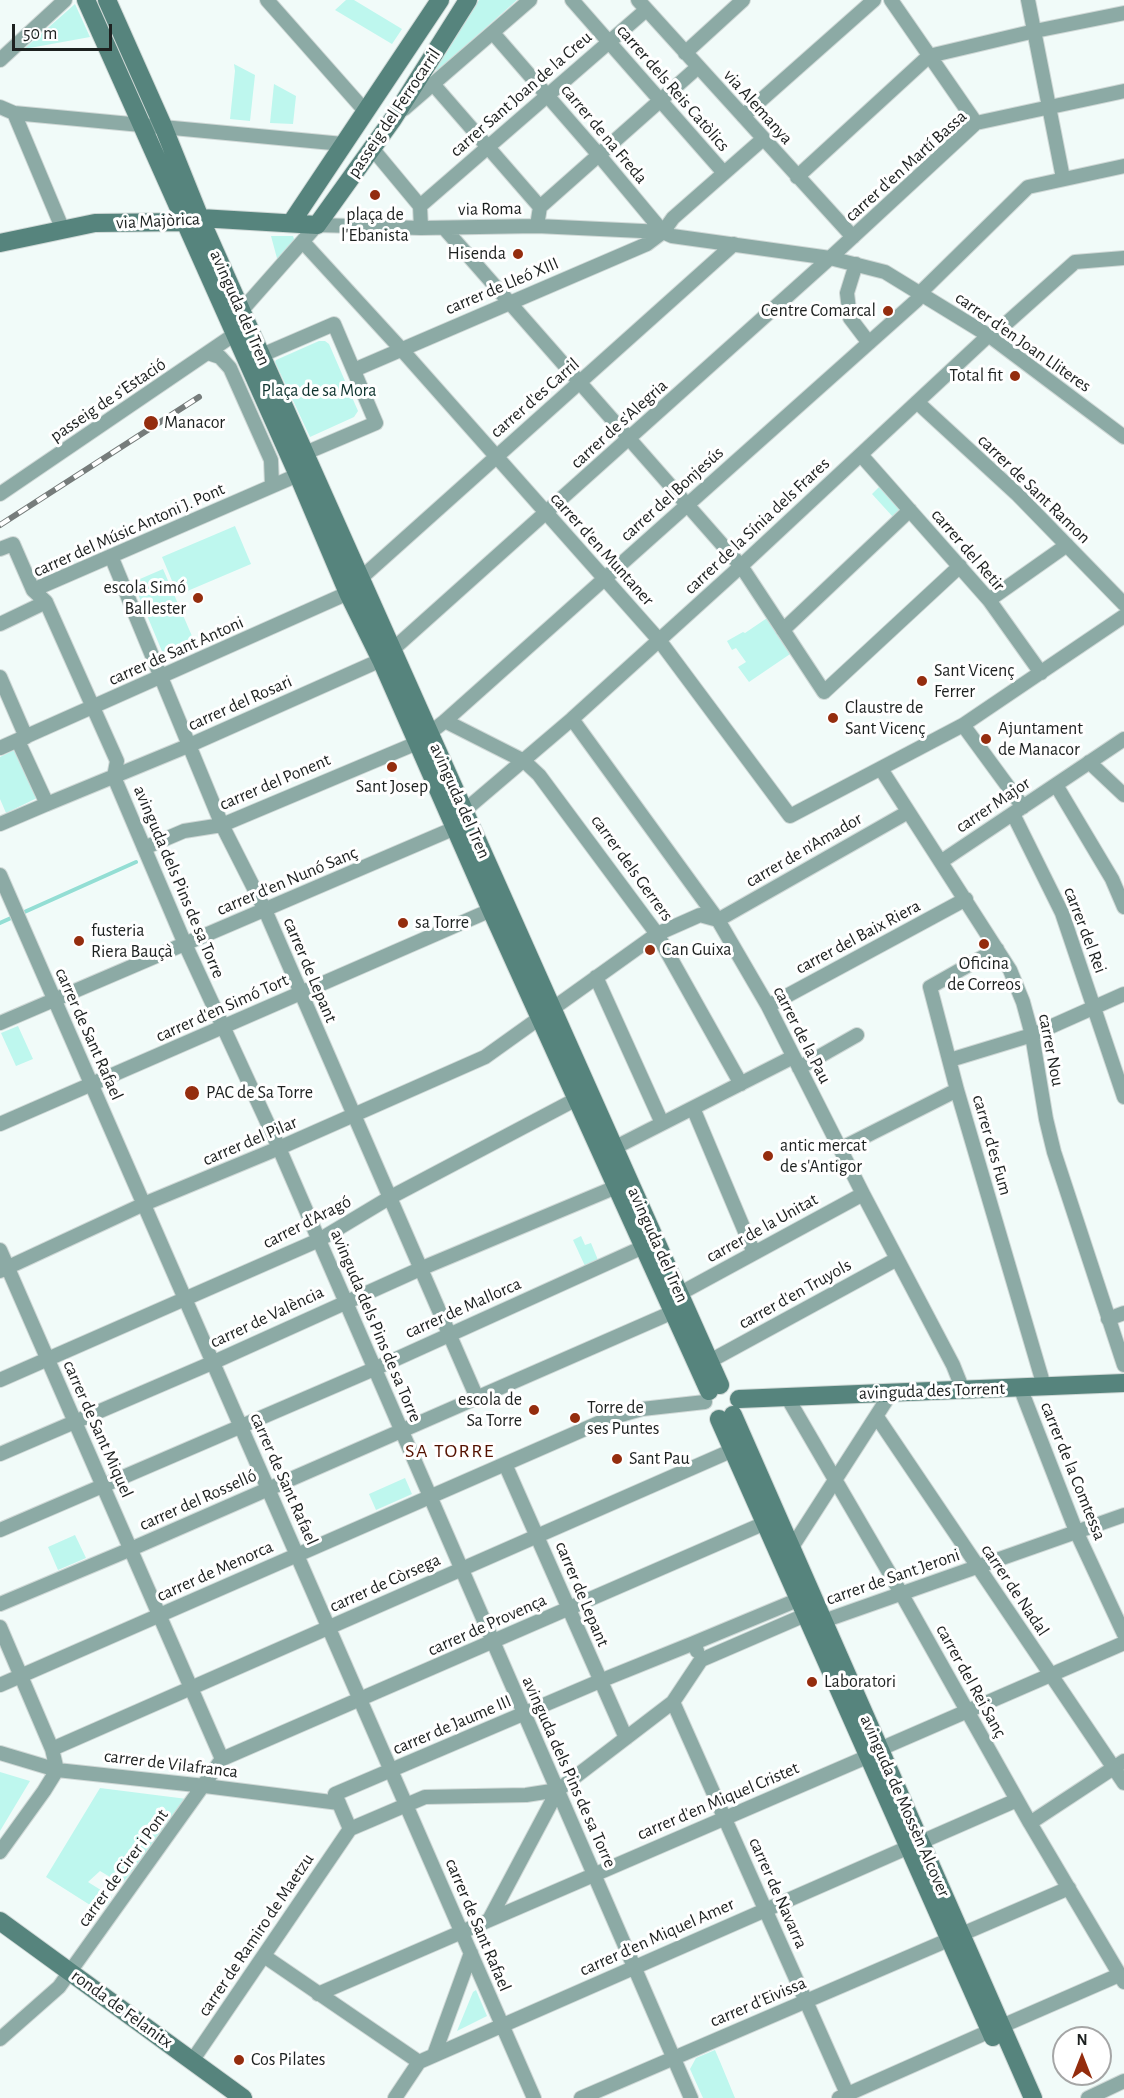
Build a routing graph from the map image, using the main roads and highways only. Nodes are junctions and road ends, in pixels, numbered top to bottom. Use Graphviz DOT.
graph roads {
  1 [pos="86,0"];
  2 [pos="107,0"];
  3 [pos="440,0"];
  4 [pos="468,0"];
  5 [pos="193,220"];
  6 [pos="291,224"];
  7 [pos="317,225"];
  8 [pos="0,243"];
  9 [pos="235,321"];
  10 [pos="301,464"];
  11 [pos="387,654"];
  12 [pos="423,738"];
  13 [pos="546,1013"];
  14 [pos="583,1096"];
  15 [pos="1124,1383"];
  16 [pos="712,1393"];
  17 [pos="731,1411"];
  18 [pos="812,1610"];
  19 [pos="0,1921"];
  20 [pos="996,2029"];
  21 [pos="243,2098"];
  22 [pos="1020,2098"];
  23 [pos="1034,2098"];
  1 -- 5 [label="main road"];
  2 -- 5 [label="main road"];
  3 -- 6 [label="main road, passeig del Ferrocarril"];
  4 -- 7 [label="main road, passeig del Ferrocarril"];
  5 -- 6 [label="main road, via Majòrica"];
  5 -- 8 [label="main road, via Majòrica"];
  5 -- 9 [label="main road"];
  6 -- 7 [label="main road, via Majòrica"];
  9 -- 10 [label="main road"];
  9 -- 10 [label="main road, avinguda del Tren"];
  10 -- 11 [label="main road, avinguda del Tren"];
  10 -- 11 [label="main road, avinguda del Tren"];
  11 -- 12 [label="main road, avinguda del Tren"];
  12 -- 13 [label="main road, avinguda del Tren"];
  12 -- 13 [label="main road, avinguda del Tren"];
  13 -- 14 [label="main road, avinguda del Tren"];
  14 -- 16 [label="main road, avinguda del Tren"];
  14 -- 16 [label="main road, avinguda del Tren"];
  15 -- 17 [label="main road, avinguda des Torrent"];
  16 -- 17 [label="main road"];
  16 -- 17 [label="main road"];
  17 -- 18 [label="main road, avinguda de Mossèn Alcover"];
  17 -- 18 [label="main road, avinguda de Mossèn Alcover"];
  18 -- 20 [label="main road, avinguda de Mossèn Alcover"];
  19 -- 21 [label="main road, ronda de Felanitx"];
  20 -- 22 [label="main road, avinguda de Mossèn Alcover"];
  20 -- 23 [label="main road, avinguda de Mossèn Alcover"];
}
